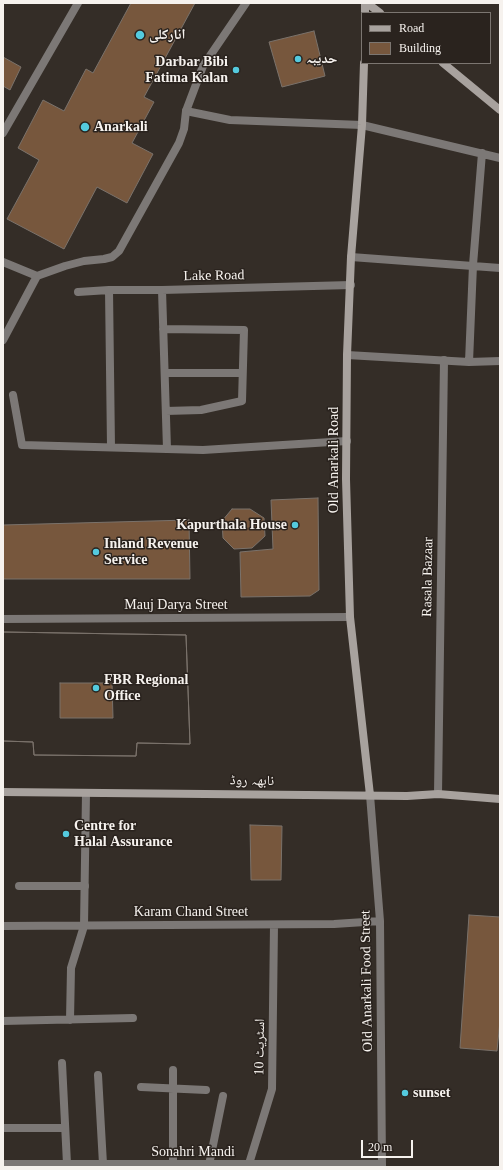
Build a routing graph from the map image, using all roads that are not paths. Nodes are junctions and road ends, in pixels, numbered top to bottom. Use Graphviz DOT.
graph roads {
  1 [pos="78,3"];
  2 [pos="246,3"];
  3 [pos="366,3"];
  4 [pos="379,12"];
  5 [pos="364,64"];
  6 [pos="444,64"];
  7 [pos="500,110"];
  8 [pos="186,111"];
  9 [pos="362,125"];
  10 [pos="3,134"];
  11 [pos="482,153"];
  12 [pos="500,158"];
  13 [pos="351,257"];
  14 [pos="3,262"];
  15 [pos="473,265"];
  16 [pos="500,268"];
  17 [pos="37,276"];
  18 [pos="350,285"];
  19 [pos="109,290"];
  20 [pos="162,290"];
  21 [pos="78,292"];
  22 [pos="163,329"];
  23 [pos="3,340"];
  24 [pos="347,355"];
  25 [pos="444,360"];
  26 [pos="469,362"];
  27 [pos="500,362"];
  28 [pos="164,373"];
  29 [pos="242,373"];
  30 [pos="13,395"];
  31 [pos="166,411"];
  32 [pos="347,441"];
  33 [pos="111,447"];
  34 [pos="167,449"];
  35 [pos="350,617"];
  36 [pos="3,619"];
  37 [pos="3,792"];
  38 [pos="86,793"];
  39 [pos="438,794"];
  40 [pos="370,795"];
  41 [pos="500,799"];
  42 [pos="19,886"];
  43 [pos="85,886"];
  44 [pos="380,921"];
  45 [pos="274,925"];
  46 [pos="3,926"];
  47 [pos="84,926"];
  48 [pos="133,1018"];
  49 [pos="70,1020"];
  50 [pos="3,1021"];
  51 [pos="62,1063"];
  52 [pos="173,1070"];
  53 [pos="98,1075"];
  54 [pos="141,1087"];
  55 [pos="173,1088"];
  56 [pos="206,1090"];
  57 [pos="223,1096"];
  58 [pos="3,1128"];
  59 [pos="65,1128"];
  60 [pos="3,1164"];
  61 [pos="66,1164"];
  62 [pos="103,1164"];
  63 [pos="173,1164"];
  64 [pos="209,1165"];
  65 [pos="382,1165"];
  66 [pos="248,1166"];
  1 -- 10 [label="street"];
  2 -- 8 [label="street"];
  3 -- 4 [label="street"];
  5 -- 9 [label="street, Old Anarkali Road"];
  6 -- 7 [label="street"];
  8 -- 9 [label="street"];
  8 -- 17 [label="street"];
  9 -- 11 [label="street"];
  9 -- 13 [label="street, Old Anarkali Road"];
  11 -- 12 [label="street"];
  11 -- 15 [label="street"];
  13 -- 15 [label="street"];
  13 -- 18 [label="street, Old Anarkali Road"];
  14 -- 17 [label="street"];
  15 -- 16 [label="street"];
  15 -- 26 [label="street"];
  17 -- 23 [label="street"];
  18 -- 20 [label="street, Lake Road"];
  18 -- 24 [label="street, Old Anarkali Road"];
  19 -- 20 [label="street, Lake Road"];
  19 -- 21 [label="street, Lake Road"];
  19 -- 33 [label="street"];
  20 -- 22 [label="street"];
  22 -- 28 [label="street"];
  22 -- 29 [label="street"];
  24 -- 25 [label="street"];
  24 -- 32 [label="street, Old Anarkali Road"];
  25 -- 26 [label="street"];
  25 -- 39 [label="street, Rasala Bazaar"];
  26 -- 27 [label="street"];
  28 -- 29 [label="street"];
  28 -- 31 [label="street"];
  29 -- 31 [label="street"];
  30 -- 33 [label="street"];
  31 -- 34 [label="street"];
  32 -- 34 [label="street"];
  32 -- 35 [label="street, Old Anarkali Road"];
  33 -- 34 [label="street"];
  35 -- 36 [label="street, Mauj Darya Street"];
  35 -- 40 [label="street, Old Anarkali Road"];
  37 -- 38 [label="street, نابھہ روڈ"];
  38 -- 40 [label="street, نابھہ روڈ"];
  38 -- 43 [label="street"];
  39 -- 40 [label="street, نابھہ روڈ"];
  39 -- 41 [label="street, نابھہ روڈ"];
  40 -- 44 [label="street, Old Anarkali Food Street"];
  42 -- 43 [label="street"];
  43 -- 47 [label="street"];
  44 -- 45 [label="street, Karam Chand Street"];
  44 -- 65 [label="street, Old Anarkali Food Street"];
  45 -- 47 [label="street, Karam Chand Street"];
  45 -- 66 [label="street, اسٹریٹ 10"];
  46 -- 47 [label="street, Karam Chand Street"];
  47 -- 49 [label="street"];
  48 -- 49 [label="street"];
  49 -- 50 [label="street"];
  51 -- 59 [label="street"];
  52 -- 55 [label="street"];
  53 -- 62 [label="street"];
  54 -- 55 [label="street"];
  55 -- 56 [label="street"];
  55 -- 63 [label="street"];
  57 -- 64 [label="street"];
  58 -- 59 [label="street"];
  59 -- 61 [label="street"];
  60 -- 61 [label="street, Sonahri Mandi"];
  61 -- 62 [label="street, Sonahri Mandi"];
  62 -- 63 [label="street, Sonahri Mandi"];
  63 -- 64 [label="street, Sonahri Mandi"];
  64 -- 66 [label="street, Sonahri Mandi"];
  65 -- 66 [label="street, Sonahri Mandi"];
}
